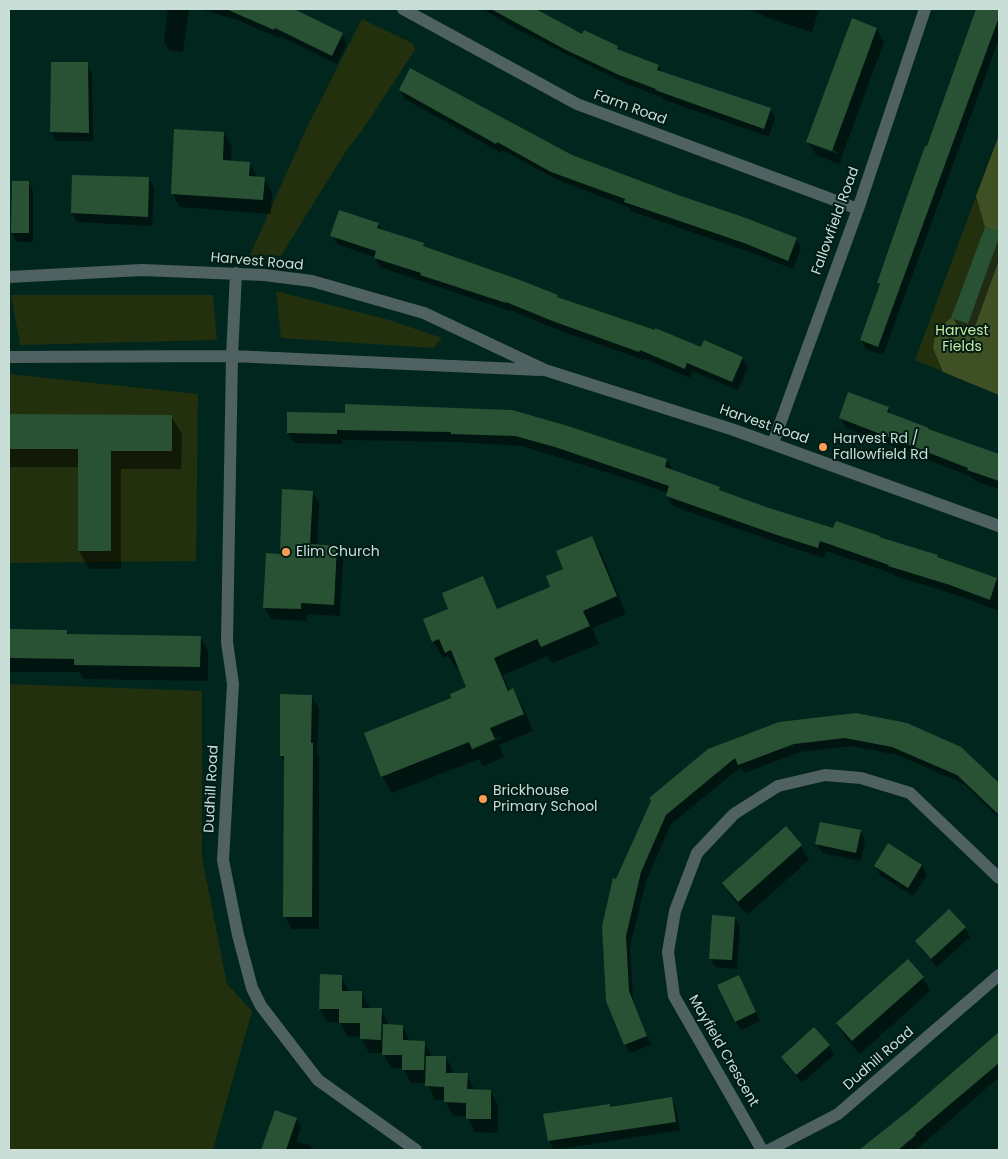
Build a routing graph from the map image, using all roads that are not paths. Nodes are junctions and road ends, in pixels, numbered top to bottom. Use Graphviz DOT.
graph roads {
  1 [pos="403,9"];
  2 [pos="925,9"];
  3 [pos="858,209"];
  4 [pos="236,273"];
  5 [pos="9,277"];
  6 [pos="232,356"];
  7 [pos="9,357"];
  8 [pos="545,370"];
  9 [pos="773,443"];
  10 [pos="999,526"];
  11 [pos="999,878"];
  12 [pos="999,975"];
  13 [pos="416,1150"];
  14 [pos="762,1150"];
  15 [pos="768,1150"];
  1 -- 3 [label="street, Farm Road"];
  2 -- 3 [label="street, Fallowfield Road"];
  3 -- 9 [label="street, Fallowfield Road"];
  4 -- 5 [label="street, Harvest Road"];
  4 -- 6 [label="street, Dudhill Road"];
  4 -- 8 [label="street, Harvest Road"];
  6 -- 7 [label="street, Harvest Road"];
  6 -- 8 [label="street, Harvest Road"];
  6 -- 13 [label="street, Dudhill Road"];
  8 -- 9 [label="street, Harvest Road"];
  9 -- 10 [label="street, Harvest Road"];
  11 -- 14 [label="street, Mayfield Crescent"];
  12 -- 15 [label="street, Dudhill Road"];
}
